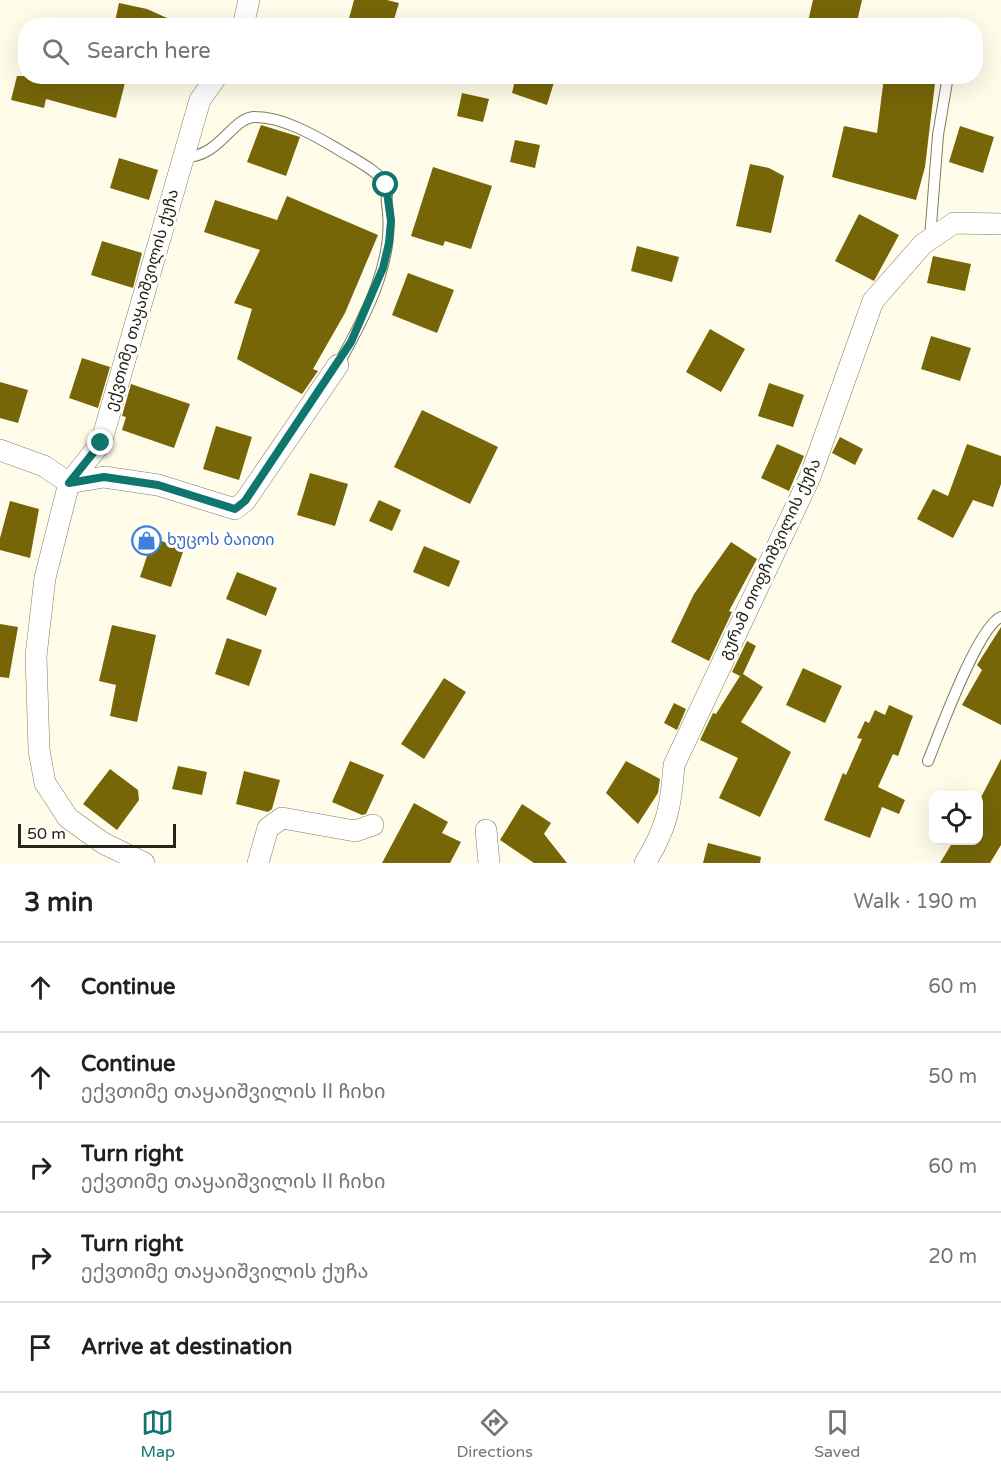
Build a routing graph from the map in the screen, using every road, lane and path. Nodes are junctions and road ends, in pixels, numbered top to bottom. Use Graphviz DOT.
graph roads {
  1 [pos="249,0"];
  2 [pos="245,18"];
  3 [pos="211,84"];
  4 [pos="947,84"];
  5 [pos="184,157"];
  6 [pos="1001,224"];
  7 [pos="930,239"];
  8 [pos="338,365"];
  9 [pos="0,450"];
  10 [pos="69,483"];
  11 [pos="1001,617"];
  12 [pos="928,761"];
  13 [pos="373,825"];
  14 [pos="486,830"];
  15 [pos="144,863"];
  16 [pos="258,863"];
  17 [pos="489,863"];
  18 [pos="645,863"];
  1 -- 2 [label="street"];
  3 -- 5 [label="street, ექვთიმე თაყაიშვილის ქუჩა"];
  4 -- 7 [label="lane"];
  5 -- 8 [label="lane"];
  5 -- 10 [label="street, ექვთიმე თაყაიშვილის ქუჩა"];
  6 -- 7 [label="street, გურამ თოფჩიშვილის ქუჩა"];
  7 -- 18 [label="street, გურამ თოფჩიშვილის ქუჩა"];
  8 -- 10 [label="street"];
  9 -- 10 [label="street"];
  10 -- 15 [label="street, ექვთიმე თაყაიშვილის ქუჩა"];
  11 -- 12 [label="lane"];
  13 -- 16 [label="street"];
  14 -- 17 [label="street"];
}
